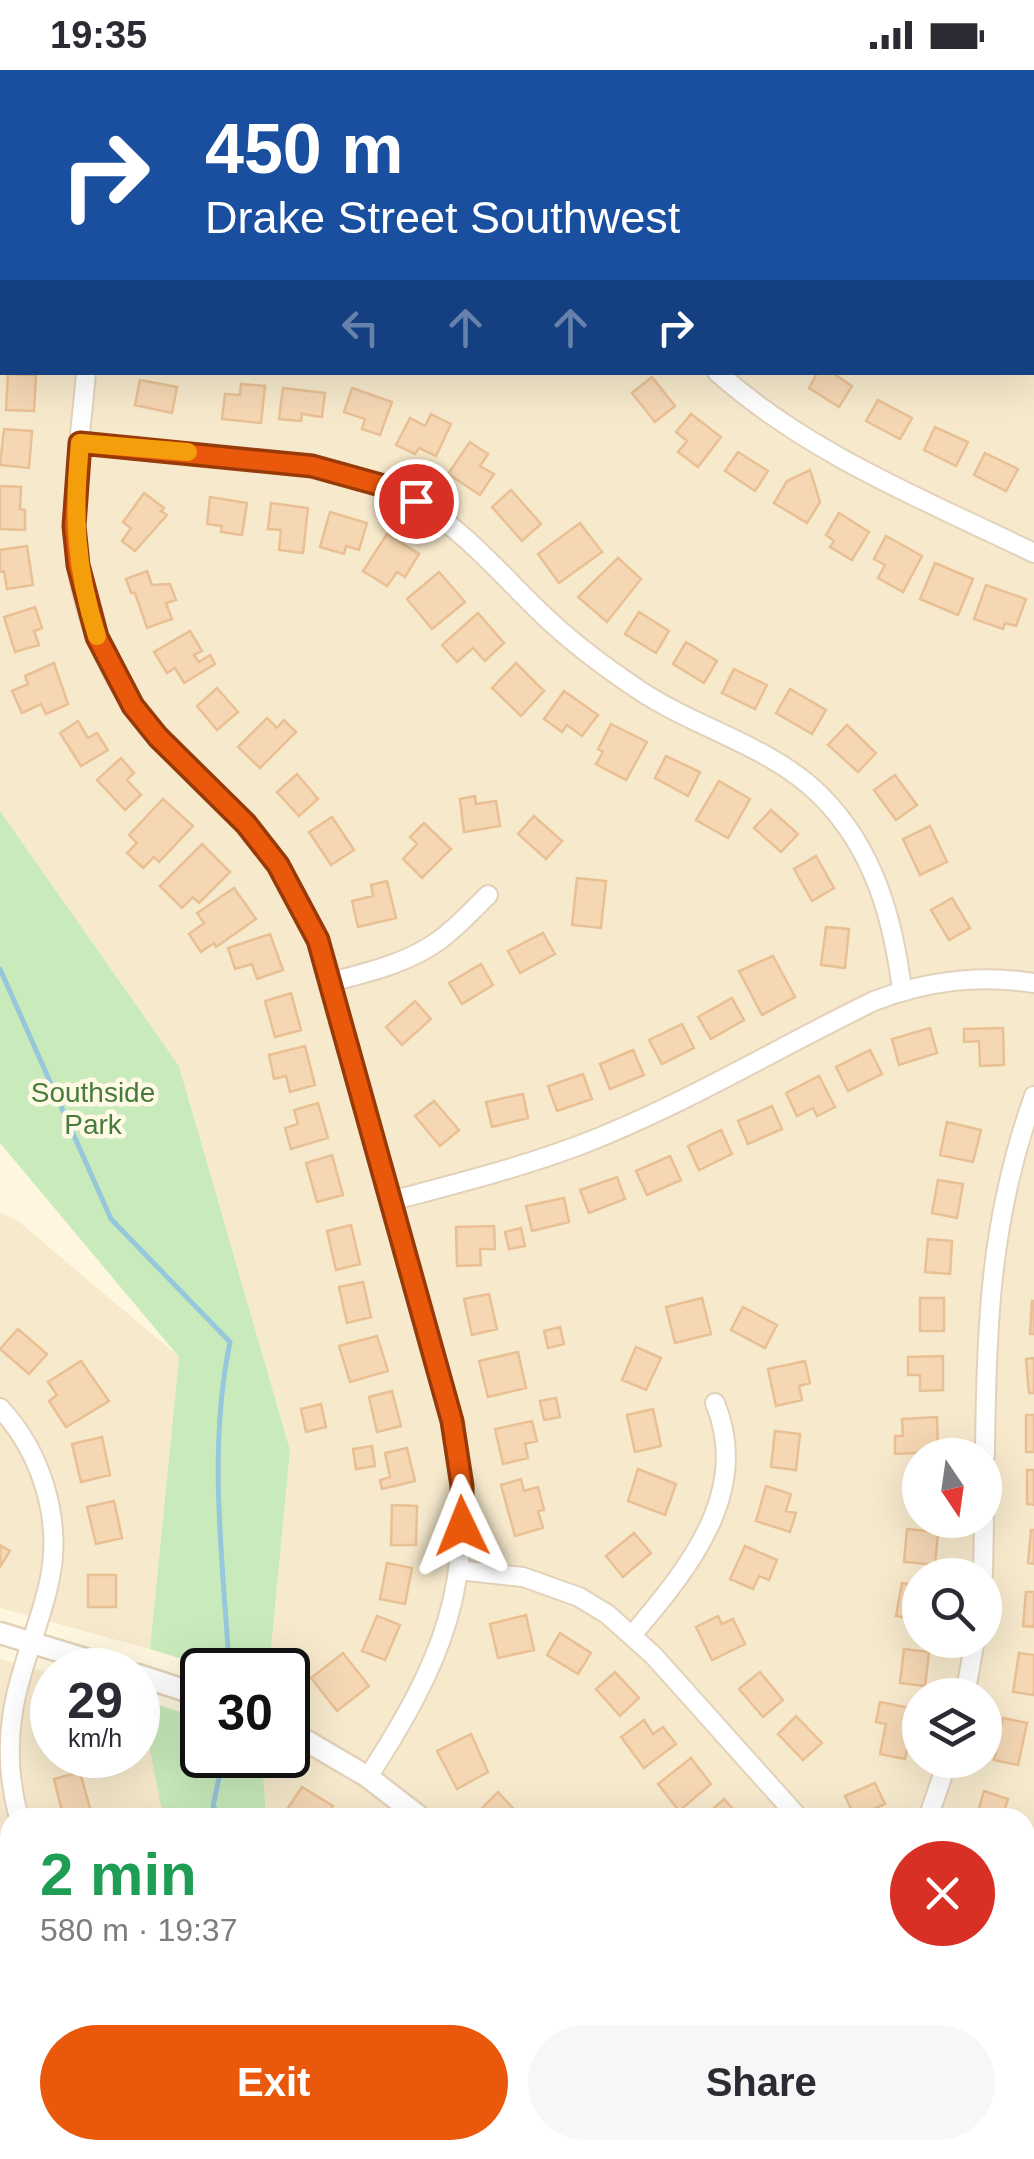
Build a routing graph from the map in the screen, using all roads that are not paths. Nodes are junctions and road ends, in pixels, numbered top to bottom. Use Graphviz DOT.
graph roads {
  1 [pos="86,375"];
  2 [pos="721,375"];
  3 [pos="80,443"];
  4 [pos="1034,554"];
  5 [pos="488,896"];
  6 [pos="330,982"];
  7 [pos="1034,983"];
  8 [pos="902,990"];
  9 [pos="1032,1107"];
  10 [pos="391,1201"];
  11 [pos="715,1403"];
  12 [pos="0,1408"];
  13 [pos="985,1438"];
  14 [pos="458,1570"];
  15 [pos="0,1633"];
  16 [pos="633,1634"];
  17 [pos="32,1643"];
  18 [pos="48,1648"];
  19 [pos="310,1743"];
  20 [pos="368,1777"];
  21 [pos="942,1778"];
  22 [pos="17,1808"];
  23 [pos="408,1808"];
  24 [pos="790,1808"];
  25 [pos="931,1808"];
  1 -- 3 [label="street"];
  2 -- 4 [label="street"];
  3 -- 6 [label="street"];
  3 -- 8 [label="street"];
  5 -- 6 [label="street"];
  6 -- 10 [label="street"];
  7 -- 8 [label="street"];
  8 -- 10 [label="street"];
  9 -- 13 [label="street"];
  10 -- 14 [label="street"];
  11 -- 16 [label="street"];
  12 -- 17 [label="street"];
  14 -- 16 [label="street"];
  14 -- 20 [label="street"];
  15 -- 17 [label="street"];
  16 -- 24 [label="street"];
  17 -- 18 [label="street"];
  17 -- 22 [label="street"];
  19 -- 20 [label="street"];
  20 -- 23 [label="street"];
  21 -- 25 [label="street"];
}
